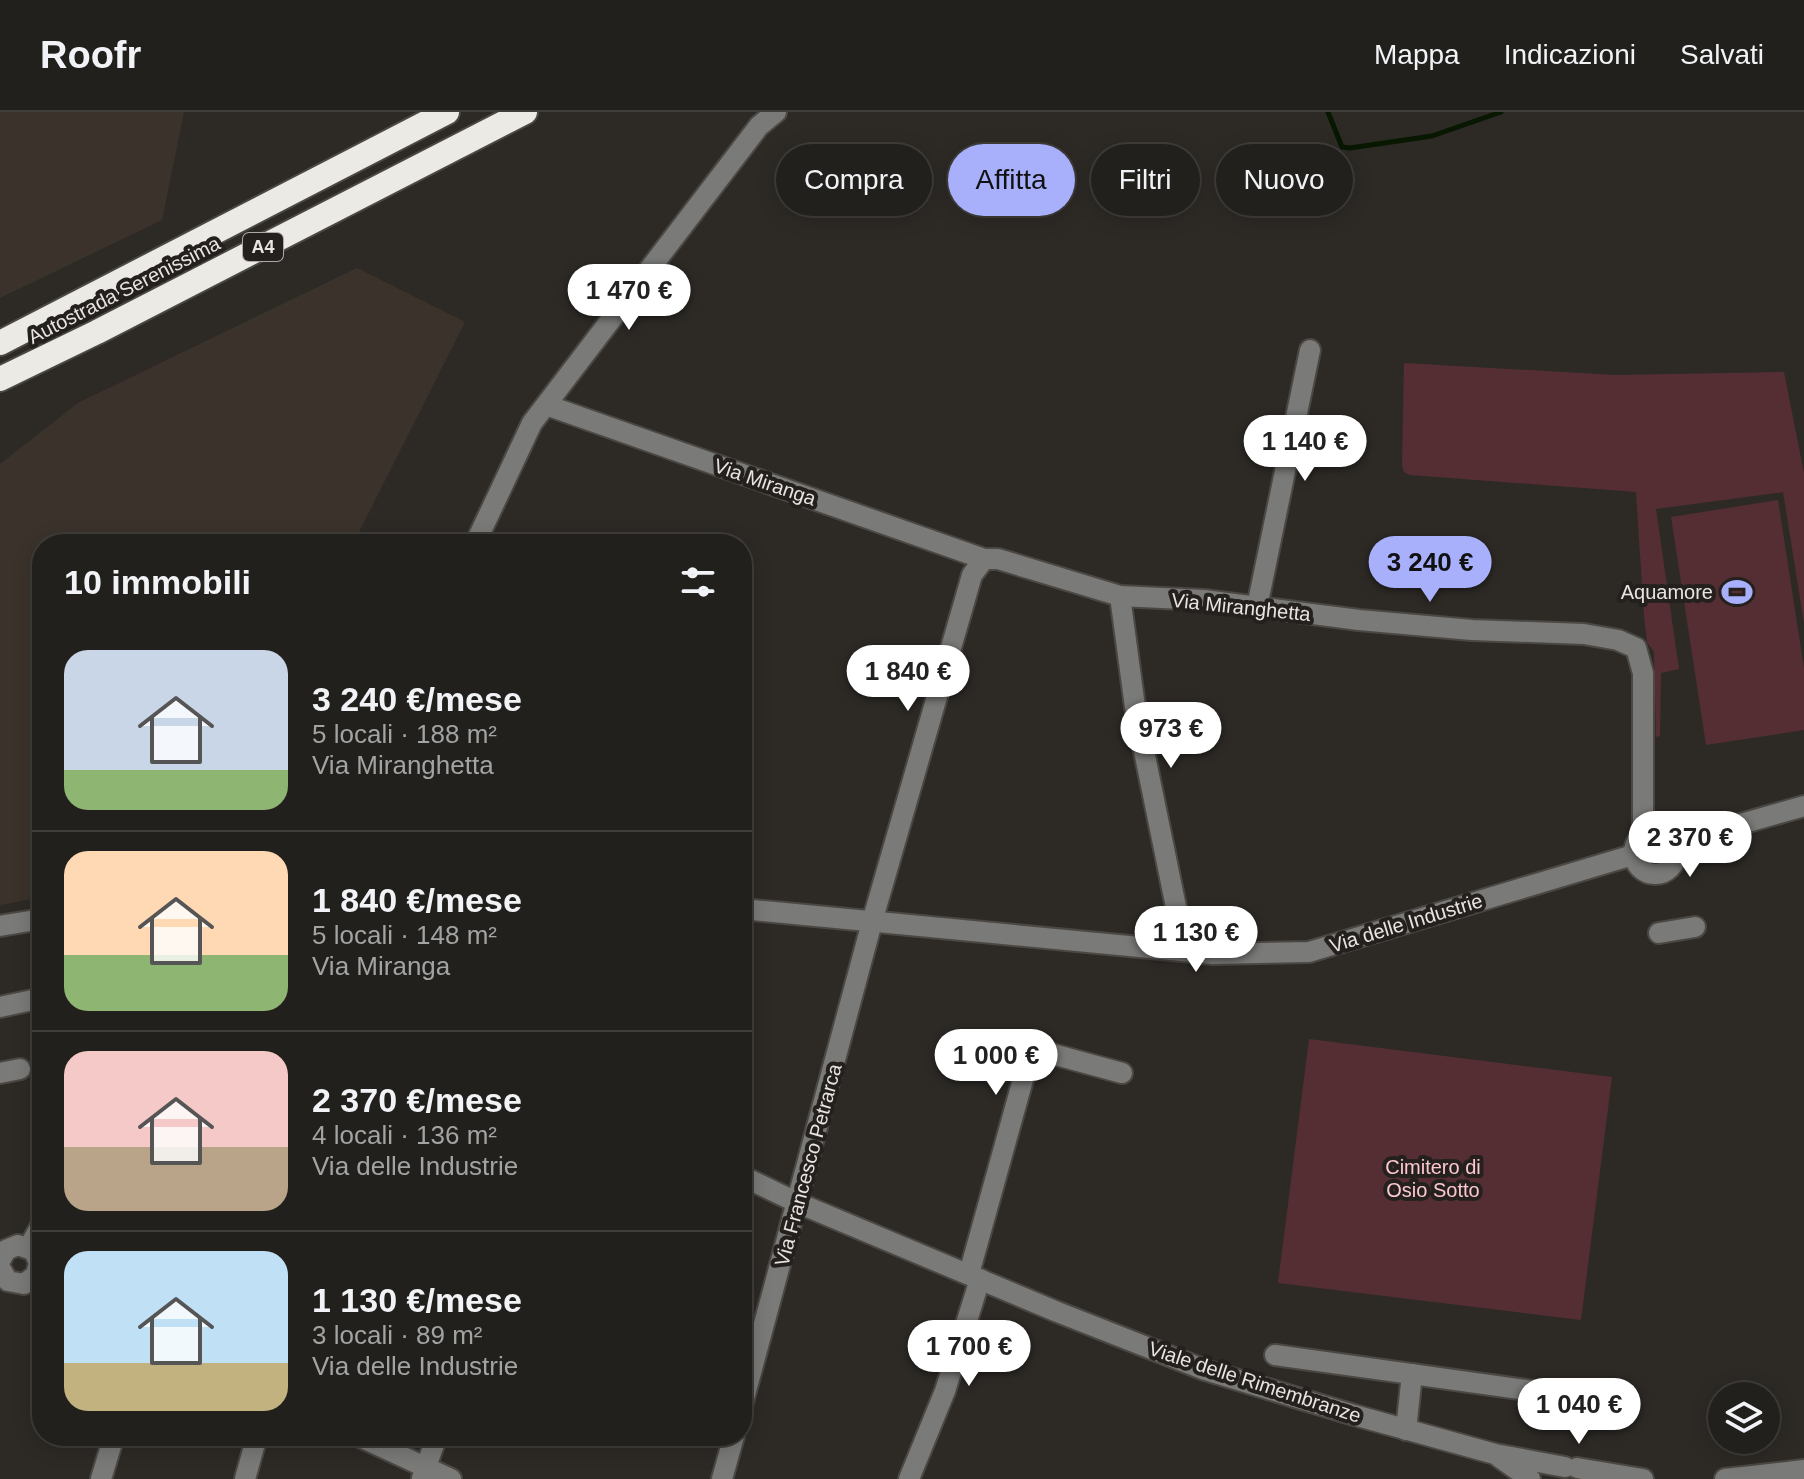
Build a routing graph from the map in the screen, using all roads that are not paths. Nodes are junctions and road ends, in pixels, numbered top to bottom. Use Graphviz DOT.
graph roads {
  1 [pos="447,112"];
  2 [pos="525,112"];
  3 [pos="776,112"];
  4 [pos="0,343"];
  5 [pos="1310,350"];
  6 [pos="0,379"];
  7 [pos="546,405"];
  8 [pos="480,534"];
  9 [pos="991,559"];
  10 [pos="1120,596"];
  11 [pos="1257,607"];
  12 [pos="1804,806"];
  13 [pos="1643,834"];
  14 [pos="1674,843"];
  15 [pos="1633,855"];
  16 [pos="752,910"];
  17 [pos="32,921"];
  18 [pos="872,922"];
  19 [pos="0,926"];
  20 [pos="1695,927"];
  21 [pos="1659,933"];
  22 [pos="1185,951"];
  23 [pos="32,1000"];
  24 [pos="0,1007"];
  25 [pos="1122,1073"];
  26 [pos="752,1181"];
  27 [pos="798,1203"];
  28 [pos="32,1242"];
  29 [pos="29,1247"];
  30 [pos="32,1251"];
  31 [pos="2,1270"];
  32 [pos="974,1276"];
  33 [pos="32,1280"];
  34 [pos="1275,1355"];
  35 [pos="752,1370"];
  36 [pos="1412,1374"];
  37 [pos="1562,1395"];
  38 [pos="1406,1430"];
  39 [pos="111,1446"];
  40 [pos="254,1446"];
  41 [pos="376,1446"];
  42 [pos="433,1446"];
  43 [pos="731,1446"];
  44 [pos="1495,1454"];
  45 [pos="1804,1470"];
  46 [pos="424,1473"];
  47 [pos="1569,1473"];
  48 [pos="101,1479"];
  49 [pos="245,1479"];
  50 [pos="451,1479"];
  51 [pos="722,1479"];
  52 [pos="909,1479"];
  53 [pos="1530,1479"];
  54 [pos="1643,1479"];
  55 [pos="1725,1479"];
  1 -- 4 [label="highway, Autostrada Serenissima / A4"];
  2 -- 6 [label="highway, Autostrada Serenissima / A4"];
  3 -- 7 [label="street"];
  5 -- 11 [label="street"];
  7 -- 8 [label="street"];
  7 -- 9 [label="street, Via Miranga"];
  9 -- 10 [label="street, Via Miranghetta"];
  9 -- 18 [label="street"];
  10 -- 11 [label="street, Via Miranghetta"];
  10 -- 22 [label="street"];
  11 -- 13 [label="street, Via Miranghetta"];
  12 -- 14 [label="street"];
  13 -- 14 [label="street"];
  13 -- 15 [label="street"];
  14 -- 15 [label="street"];
  15 -- 22 [label="street, Via delle Industrie"];
  16 -- 18 [label="street, Via delle Industrie"];
  17 -- 19 [label="street"];
  18 -- 22 [label="street, Via delle Industrie"];
  18 -- 27 [label="street, Via Francesco Petrarca"];
  20 -- 21 [label="street"];
  23 -- 24 [label="street"];
  25 -- 32 [label="street"];
  26 -- 27 [label="street, Viale delle Rimembranze"];
  27 -- 32 [label="street, Viale delle Rimembranze"];
  27 -- 35 [label="street, Via Francesco Petrarca"];
  28 -- 29 [label="street"];
  29 -- 30 [label="street"];
  29 -- 31 [label="street"];
  31 -- 33 [label="street"];
  32 -- 38 [label="street, Viale delle Rimembranze"];
  32 -- 52 [label="street"];
  34 -- 36 [label="street"];
  36 -- 37 [label="street"];
  36 -- 38 [label="street"];
  38 -- 44 [label="street, Viale delle Rimembranze"];
  39 -- 48 [label="street"];
  40 -- 49 [label="street"];
  41 -- 46 [label="street"];
  42 -- 46 [label="street"];
  43 -- 51 [label="street"];
  44 -- 47 [label="street, Viale delle Rimembranze"];
  44 -- 53 [label="street, Viale delle Rimembranze"];
  45 -- 55 [label="street"];
  46 -- 50 [label="street"];
  47 -- 54 [label="street, Viale delle Rimembranze"];
}
